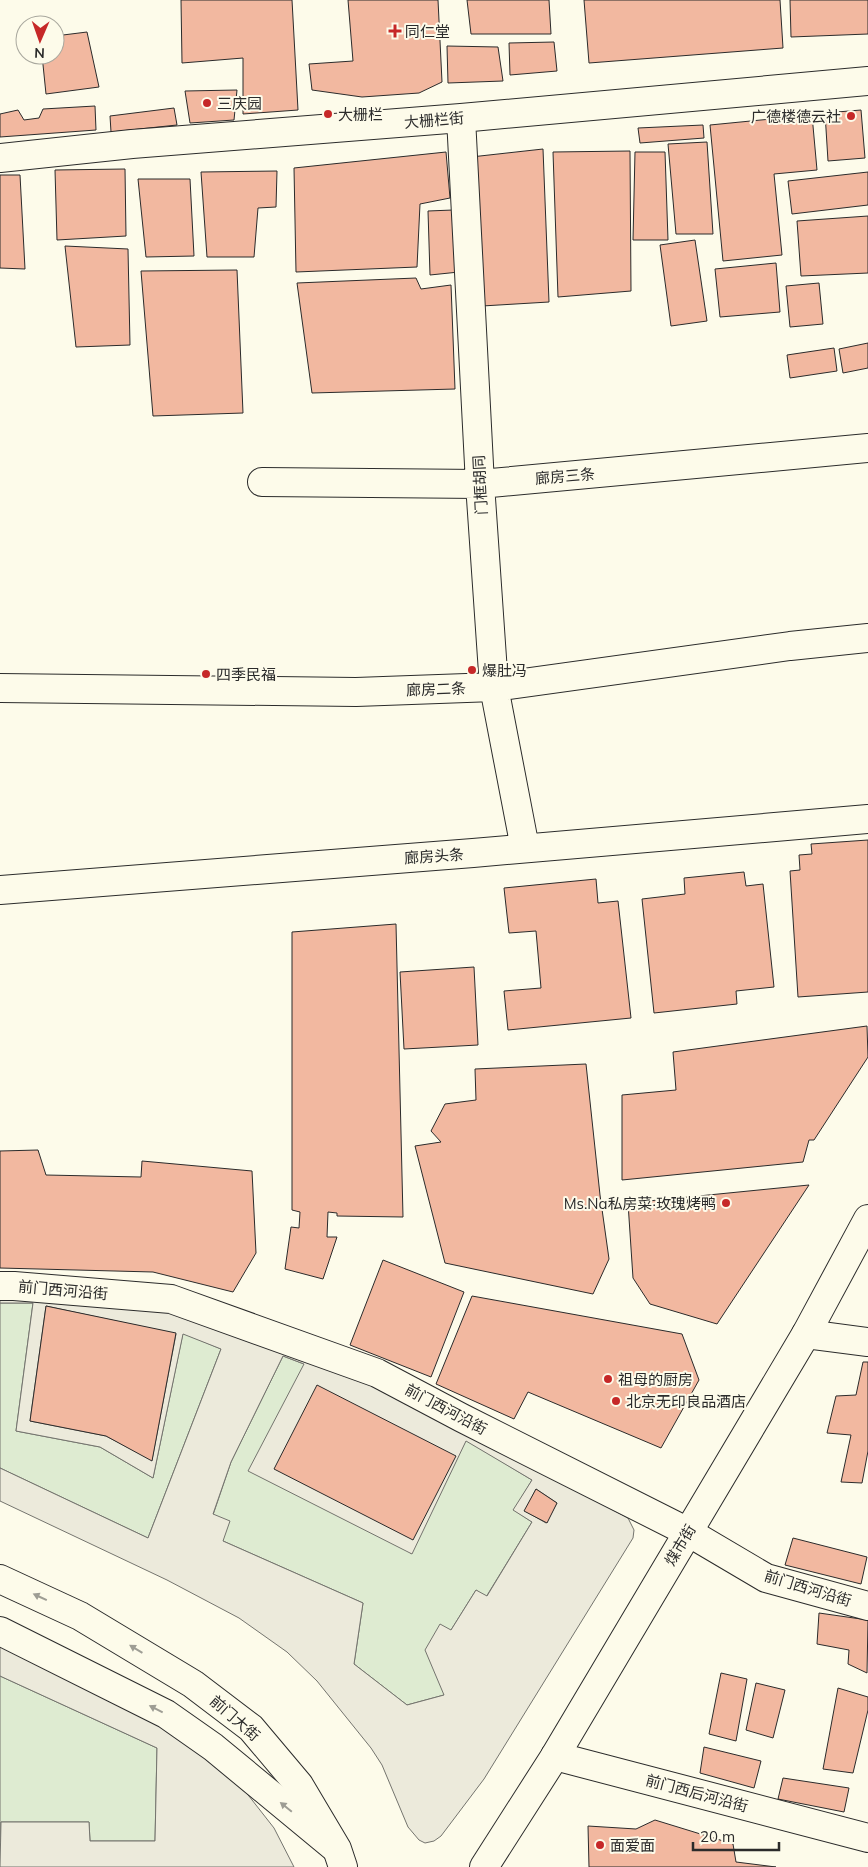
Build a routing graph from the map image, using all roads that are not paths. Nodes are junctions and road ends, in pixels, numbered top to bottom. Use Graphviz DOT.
graph roads {
  1 [pos="868,82"];
  2 [pos="461,118"];
  3 [pos="0,158"];
  4 [pos="868,448"];
  5 [pos="262,482"];
  6 [pos="480,484"];
  7 [pos="868,638"];
  8 [pos="0,688"];
  9 [pos="494,688"];
  10 [pos="868,819"];
  11 [pos="526,848"];
  12 [pos="0,890"];
  13 [pos="868,1219"];
  14 [pos="0,1286"];
  15 [pos="806,1334"];
  16 [pos="868,1342"];
  17 [pos="688,1532"];
  18 [pos="0,1579"];
  19 [pos="868,1606"];
  20 [pos="0,1631"];
  21 [pos="555,1756"];
  22 [pos="868,1838"];
  23 [pos="340,1858"];
  24 [pos="484,1867"];
  1 -- 2 [label="street, 大栅栏街"];
  2 -- 3 [label="street, 大栅栏街"];
  2 -- 6 [label="street, 门框胡同"];
  4 -- 6 [label="street, 廊房三条"];
  5 -- 6 [label="street, 廊房三条"];
  6 -- 9 [label="street, 门框胡同"];
  7 -- 9 [label="street, 廊房二条"];
  8 -- 9 [label="street, 廊房二条"];
  9 -- 11 [label="street, 门框胡同"];
  10 -- 11 [label="street, 廊房头条"];
  11 -- 12 [label="street, 廊房头条"];
  13 -- 15 [label="street, 煤市街"];
  14 -- 17 [label="street, 前门西河沿街"];
  15 -- 16 [label="street"];
  15 -- 17 [label="street, 煤市街"];
  17 -- 19 [label="street, 前门西河沿街"];
  17 -- 21 [label="street, 煤市街"];
  23 -- 18 [label="street, 前门大街, one-way"];
  23 -- 20 [label="street, one-way"];
  21 -- 22 [label="street, 前门西后河沿街"];
  21 -- 24 [label="street, 煤市街"];
}
